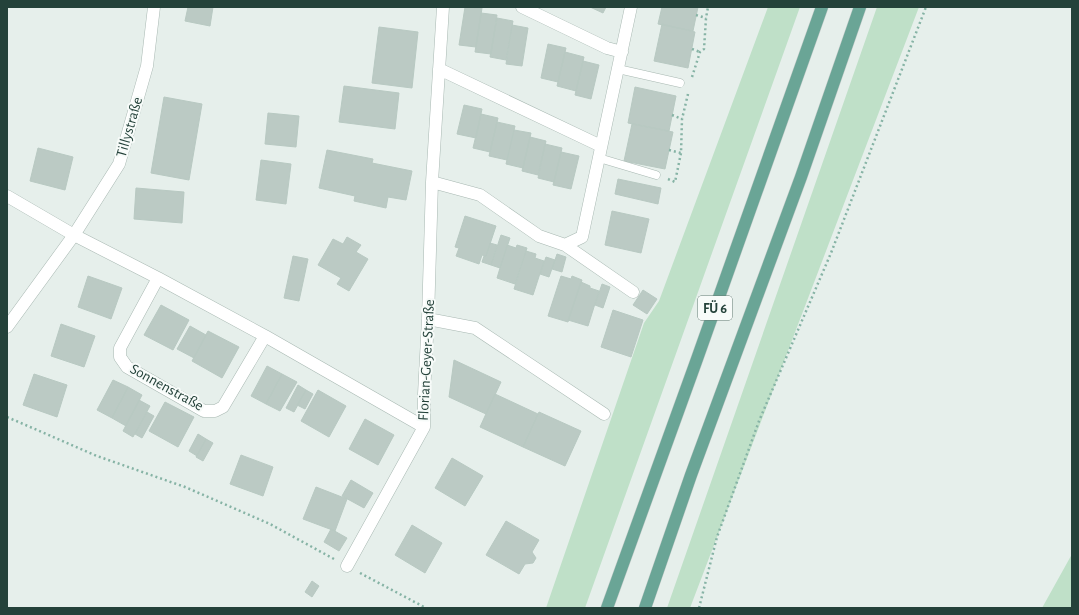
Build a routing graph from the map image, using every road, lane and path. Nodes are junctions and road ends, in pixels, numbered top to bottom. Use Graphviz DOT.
graph roads {
  1 [pos="154,7"];
  2 [pos="443,7"];
  3 [pos="522,7"];
  4 [pos="631,7"];
  5 [pos="708,7"];
  6 [pos="822,7"];
  7 [pos="860,7"];
  8 [pos="926,7"];
  9 [pos="696,15"];
  10 [pos="706,18"];
  11 [pos="692,49"];
  12 [pos="622,52"];
  13 [pos="700,52"];
  14 [pos="439,69"];
  15 [pos="618,69"];
  16 [pos="691,82"];
  17 [pos="680,83"];
  18 [pos="689,89"];
  19 [pos="672,116"];
  20 [pos="682,119"];
  21 [pos="669,150"];
  22 [pos="600,152"];
  23 [pos="681,153"];
  24 [pos="656,175"];
  25 [pos="432,182"];
  26 [pos="7,196"];
  27 [pos="74,235"];
  28 [pos="565,245"];
  29 [pos="158,278"];
  30 [pos="633,292"];
  31 [pos="428,319"];
  32 [pos="7,327"];
  33 [pos="265,336"];
  34 [pos="604,414"];
  35 [pos="7,417"];
  36 [pos="424,427"];
  37 [pos="347,566"];
  38 [pos="426,608"];
  39 [pos="606,608"];
  40 [pos="645,608"];
  41 [pos="699,608"];
  1 -- 27 [label="street, Tillystraße"];
  2 -- 14 [label="street, Florian-Geyer-Straße"];
  3 -- 12 [label="street"];
  4 -- 12 [label="street"];
  5 -- 10 [label="path"];
  6 -- 39 [label="main road, FÜ 6"];
  7 -- 40 [label="main road, FÜ 6"];
  8 -- 41 [label="path"];
  9 -- 10 [label="path"];
  10 -- 13 [label="path"];
  11 -- 13 [label="path"];
  12 -- 15 [label="street"];
  13 -- 16 [label="path"];
  14 -- 22 [label="street"];
  14 -- 25 [label="street, Florian-Geyer-Straße"];
  15 -- 17 [label="lane"];
  15 -- 22 [label="street"];
  18 -- 20 [label="path"];
  19 -- 20 [label="path"];
  20 -- 23 [label="path"];
  21 -- 23 [label="path"];
  22 -- 24 [label="lane"];
  22 -- 28 [label="street"];
  23 -- 24 [label="path"];
  25 -- 28 [label="street"];
  25 -- 31 [label="street, Florian-Geyer-Straße"];
  26 -- 27 [label="street"];
  27 -- 29 [label="street"];
  27 -- 32 [label="street, Tillystraße"];
  28 -- 30 [label="street"];
  29 -- 33 [label="street"];
  29 -- 33 [label="street, Sonnenstraße"];
  31 -- 34 [label="street"];
  31 -- 36 [label="street, Florian-Geyer-Straße"];
  33 -- 36 [label="street"];
  35 -- 37 [label="path"];
  36 -- 37 [label="street, Florian-Geyer-Straße"];
  37 -- 38 [label="path"];
}
